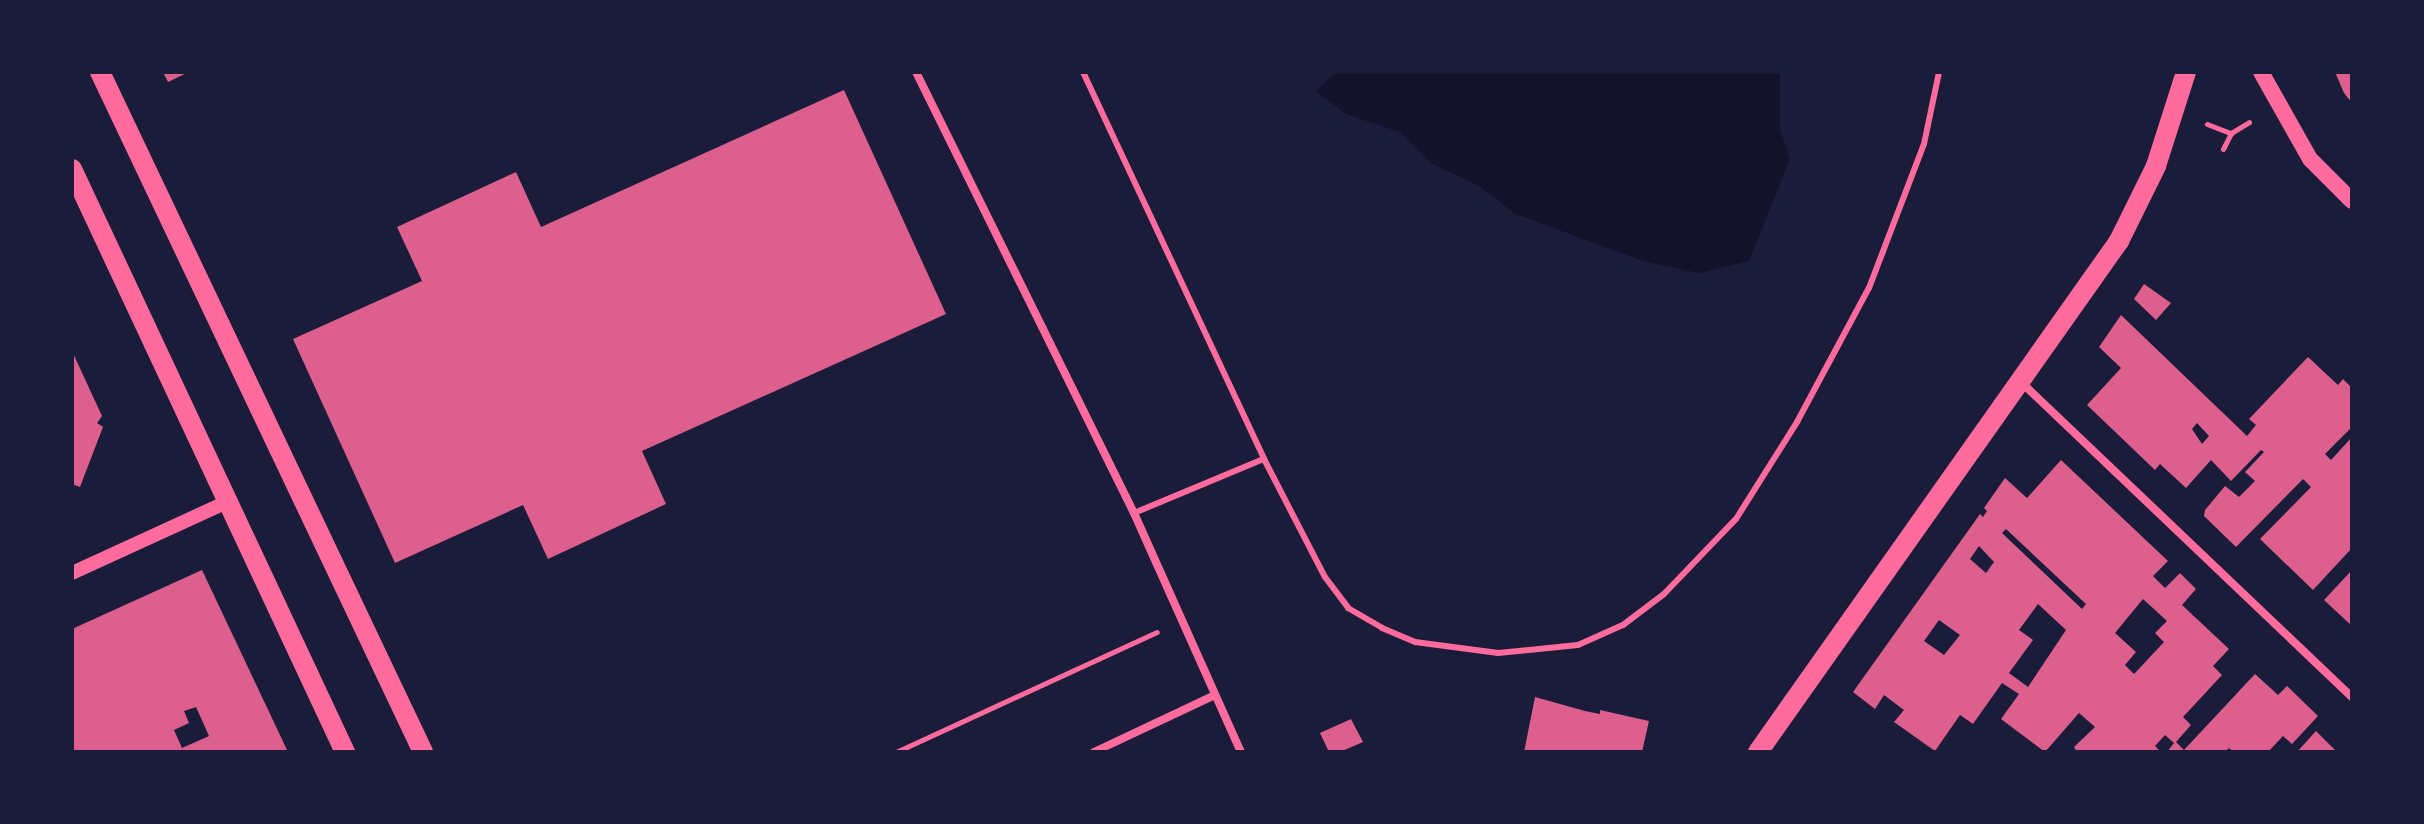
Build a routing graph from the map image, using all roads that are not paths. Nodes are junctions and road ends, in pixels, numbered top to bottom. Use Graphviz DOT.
graph roads {
  1 [pos="100,72"];
  2 [pos="916,72"];
  3 [pos="1083,72"];
  4 [pos="1939,72"];
  5 [pos="2186,72"];
  6 [pos="2261,72"];
  7 [pos="72,169"];
  8 [pos="2352,201"];
  9 [pos="2020,381"];
  10 [pos="1264,459"];
  11 [pos="227,502"];
  12 [pos="1134,513"];
  13 [pos="72,573"];
  14 [pos="1215,695"];
  15 [pos="2352,697"];
  16 [pos="345,752"];
  17 [pos="423,752"];
  18 [pos="1094,752"];
  19 [pos="1241,752"];
  20 [pos="1758,752"];
  1 -- 17 [label="main road"];
  2 -- 12 [label="street"];
  3 -- 10 [label="lane"];
  4 -- 10 [label="lane"];
  5 -- 9 [label="main road"];
  6 -- 8 [label="main road"];
  7 -- 11 [label="main road"];
  9 -- 15 [label="street"];
  9 -- 20 [label="main road"];
  10 -- 12 [label="lane"];
  11 -- 13 [label="street"];
  11 -- 16 [label="main road"];
  12 -- 14 [label="street"];
  14 -- 18 [label="street"];
  14 -- 19 [label="street"];
}
